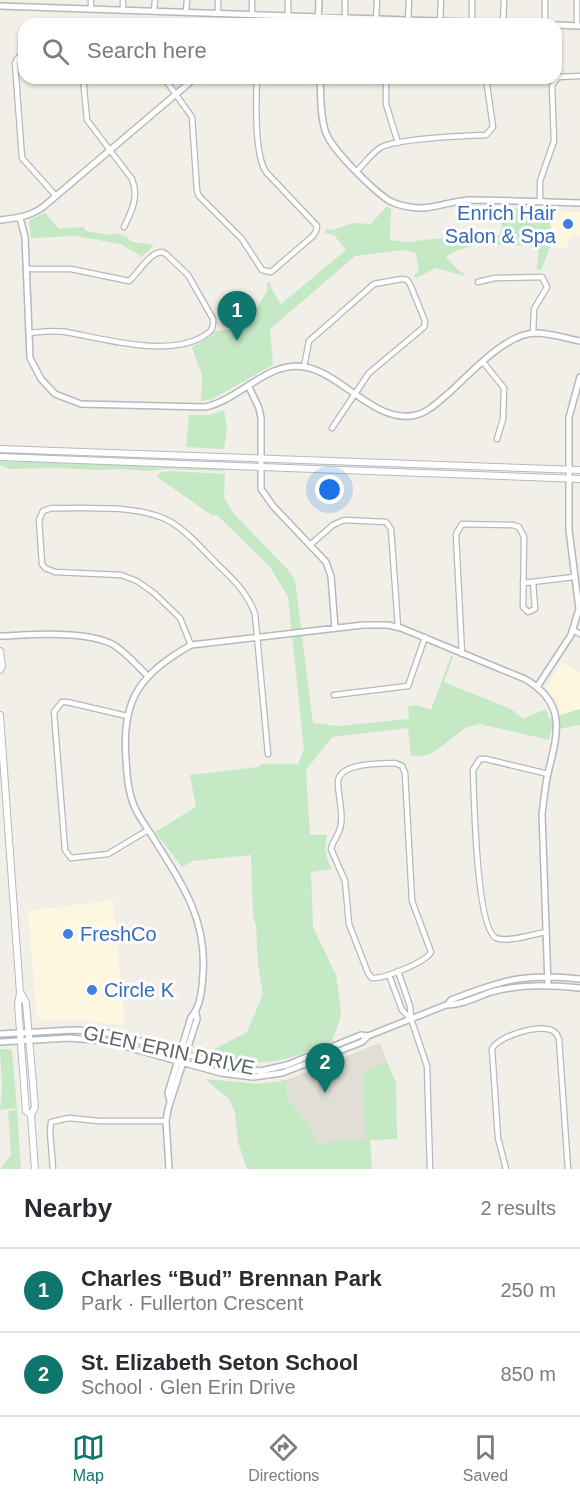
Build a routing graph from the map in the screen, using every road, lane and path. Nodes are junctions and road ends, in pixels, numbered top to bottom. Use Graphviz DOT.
graph roads {
  1 [pos="28,0"];
  2 [pos="59,0"];
  3 [pos="91,0"];
  4 [pos="123,0"];
  5 [pos="155,0"];
  6 [pos="187,0"];
  7 [pos="218,0"];
  8 [pos="252,0"];
  9 [pos="288,0"];
  10 [pos="319,0"];
  11 [pos="345,0"];
  12 [pos="377,0"];
  13 [pos="409,0"];
  14 [pos="441,0"];
  15 [pos="472,0"];
  16 [pos="504,0"];
  17 [pos="545,0"];
  18 [pos="577,0"];
  19 [pos="0,6"];
  20 [pos="27,7"];
  21 [pos="59,8"];
  22 [pos="91,9"];
  23 [pos="123,10"];
  24 [pos="154,11"];
  25 [pos="186,12"];
  26 [pos="218,14"];
  27 [pos="252,15"];
  28 [pos="288,16"];
  29 [pos="300,18"];
  30 [pos="318,18"];
  31 [pos="345,18"];
  32 [pos="376,18"];
  33 [pos="408,18"];
  34 [pos="440,18"];
  35 [pos="472,18"];
  36 [pos="503,18"];
  37 [pos="545,18"];
  38 [pos="562,25"];
  39 [pos="578,26"];
  40 [pos="18,58"];
  41 [pos="580,76"];
  42 [pos="562,77"];
  43 [pos="84,84"];
  44 [pos="169,84"];
  45 [pos="188,84"];
  46 [pos="257,84"];
  47 [pos="321,84"];
  48 [pos="386,84"];
  49 [pos="487,84"];
  50 [pos="553,84"];
  51 [pos="176,94"];
  52 [pos="398,143"];
  53 [pos="110,150"];
  54 [pos="357,171"];
  55 [pos="56,196"];
  56 [pos="540,202"];
  57 [pos="580,203"];
  58 [pos="20,218"];
  59 [pos="0,220"];
  60 [pos="124,227"];
  61 [pos="26,269"];
  62 [pos="478,282"];
  63 [pos="29,333"];
  64 [pos="533,333"];
  65 [pos="580,341"];
  66 [pos="483,362"];
  67 [pos="304,367"];
  68 [pos="580,377"];
  69 [pos="249,387"];
  70 [pos="356,394"];
  71 [pos="332,428"];
  72 [pos="497,439"];
  73 [pos="0,449"];
  74 [pos="0,457"];
  75 [pos="260,458"];
  76 [pos="260,467"];
  77 [pos="569,470"];
  78 [pos="580,470"];
  79 [pos="569,478"];
  80 [pos="580,479"];
  81 [pos="311,544"];
  82 [pos="577,577"];
  83 [pos="533,582"];
  84 [pos="523,583"];
  85 [pos="398,627"];
  86 [pos="335,628"];
  87 [pos="573,630"];
  88 [pos="580,634"];
  89 [pos="0,636"];
  90 [pos="258,637"];
  91 [pos="425,637"];
  92 [pos="191,645"];
  93 [pos="0,651"];
  94 [pos="462,654"];
  95 [pos="0,670"];
  96 [pos="147,675"];
  97 [pos="537,687"];
  98 [pos="334,695"];
  99 [pos="0,715"];
  100 [pos="127,716"];
  101 [pos="268,754"];
  102 [pos="548,774"];
  103 [pos="148,830"];
  104 [pos="546,932"];
  105 [pos="398,971"];
  106 [pos="389,975"];
  107 [pos="548,976"];
  108 [pos="580,979"];
  109 [pos="548,985"];
  110 [pos="580,988"];
  111 [pos="20,993"];
  112 [pos="446,1005"];
  113 [pos="411,1019"];
  114 [pos="28,1032"];
  115 [pos="20,1033"];
  116 [pos="0,1034"];
  117 [pos="20,1041"];
  118 [pos="29,1041"];
  119 [pos="0,1042"];
  120 [pos="183,1053"];
  121 [pos="315,1057"];
  122 [pos="181,1061"];
  123 [pos="31,1115"];
  124 [pos="166,1121"];
  125 [pos="35,1169"];
  126 [pos="53,1169"];
  127 [pos="169,1169"];
  128 [pos="430,1169"];
  129 [pos="506,1169"];
  130 [pos="568,1169"];
  1 -- 20 [label="street"];
  2 -- 21 [label="street"];
  3 -- 22 [label="street"];
  4 -- 23 [label="street"];
  5 -- 24 [label="street"];
  6 -- 25 [label="street"];
  7 -- 26 [label="street"];
  8 -- 27 [label="street"];
  9 -- 28 [label="street"];
  10 -- 30 [label="street"];
  11 -- 31 [label="street"];
  12 -- 32 [label="street"];
  13 -- 33 [label="street"];
  14 -- 34 [label="street"];
  15 -- 35 [label="street"];
  16 -- 36 [label="street"];
  17 -- 37 [label="street"];
  18 -- 39 [label="street"];
  19 -- 20 [label="street"];
  20 -- 21 [label="street"];
  21 -- 22 [label="street"];
  22 -- 23 [label="street"];
  23 -- 24 [label="street"];
  24 -- 25 [label="street"];
  25 -- 26 [label="street"];
  26 -- 27 [label="street"];
  27 -- 28 [label="street"];
  28 -- 29 [label="street"];
  38 -- 39 [label="street"];
  40 -- 55 [label="street"];
  41 -- 42 [label="street"];
  43 -- 53 [label="street"];
  44 -- 51 [label="street"];
  45 -- 51 [label="street"];
  46 -- 51 [label="street"];
  47 -- 54 [label="street"];
  48 -- 52 [label="street"];
  49 -- 52 [label="street"];
  50 -- 56 [label="street"];
  51 -- 53 [label="street"];
  52 -- 54 [label="street"];
  53 -- 55 [label="street"];
  53 -- 60 [label="street"];
  54 -- 56 [label="street"];
  55 -- 58 [label="street"];
  56 -- 57 [label="street"];
  58 -- 59 [label="street"];
  58 -- 61 [label="street"];
  61 -- 63 [label="street"];
  61 -- 63 [label="street"];
  62 -- 64 [label="street"];
  63 -- 69 [label="street"];
  64 -- 65 [label="street"];
  64 -- 66 [label="street"];
  66 -- 70 [label="street"];
  66 -- 72 [label="street"];
  67 -- 69 [label="street"];
  67 -- 70 [label="street"];
  67 -- 70 [label="street"];
  68 -- 77 [label="street"];
  69 -- 75 [label="street"];
  70 -- 71 [label="street"];
  73 -- 75 [label="main road"];
  74 -- 76 [label="main road"];
  75 -- 76 [label="street"];
  75 -- 77 [label="main road"];
  76 -- 79 [label="main road"];
  76 -- 81 [label="street"];
  77 -- 78 [label="main road"];
  77 -- 79 [label="street"];
  79 -- 80 [label="main road"];
  79 -- 82 [label="street"];
  81 -- 85 [label="street"];
  81 -- 86 [label="street"];
  82 -- 83 [label="street"];
  82 -- 87 [label="street"];
  83 -- 84 [label="street"];
  83 -- 84 [label="street"];
  84 -- 94 [label="street"];
  85 -- 86 [label="street"];
  85 -- 91 [label="street"];
  86 -- 90 [label="street"];
  87 -- 88 [label="street"];
  87 -- 97 [label="street"];
  89 -- 96 [label="street"];
  90 -- 92 [label="street"];
  90 -- 92 [label="street"];
  90 -- 101 [label="street"];
  91 -- 94 [label="street"];
  91 -- 98 [label="street"];
  92 -- 96 [label="street"];
  93 -- 95 [label="main road"];
  94 -- 97 [label="street"];
  96 -- 100 [label="street"];
  97 -- 102 [label="street"];
  99 -- 111 [label="main road"];
  100 -- 103 [label="street"];
  100 -- 103 [label="street"];
  102 -- 104 [label="street"];
  102 -- 104 [label="street"];
  103 -- 120 [label="street"];
  104 -- 107 [label="street"];
  105 -- 106 [label="street"];
  105 -- 106 [label="street"];
  105 -- 113 [label="street"];
  106 -- 113 [label="street"];
  107 -- 108 [label="street, GLEN ERIN DRIVE"];
  107 -- 109 [label="street"];
  107 -- 112 [label="street, GLEN ERIN DRIVE"];
  109 -- 110 [label="street, GLEN ERIN DRIVE"];
  109 -- 112 [label="street, GLEN ERIN DRIVE"];
  111 -- 114 [label="main road"];
  111 -- 115 [label="main road"];
  112 -- 113 [label="street, GLEN ERIN DRIVE"];
  113 -- 121 [label="street, GLEN ERIN DRIVE"];
  113 -- 128 [label="street"];
  114 -- 115 [label="street, GLEN ERIN DRIVE"];
  114 -- 118 [label="main road"];
  114 -- 120 [label="street, GLEN ERIN DRIVE"];
  115 -- 116 [label="street, GLEN ERIN DRIVE"];
  115 -- 117 [label="main road"];
  117 -- 118 [label="street, GLEN ERIN DRIVE"];
  117 -- 119 [label="street, GLEN ERIN DRIVE"];
  117 -- 123 [label="main road"];
  118 -- 122 [label="street, GLEN ERIN DRIVE"];
  118 -- 123 [label="main road"];
  120 -- 121 [label="street, GLEN ERIN DRIVE"];
  120 -- 122 [label="street"];
  121 -- 122 [label="street, GLEN ERIN DRIVE"];
  122 -- 124 [label="street"];
  123 -- 125 [label="main road"];
  124 -- 126 [label="street"];
  124 -- 127 [label="street"];
  129 -- 130 [label="street"];
}
